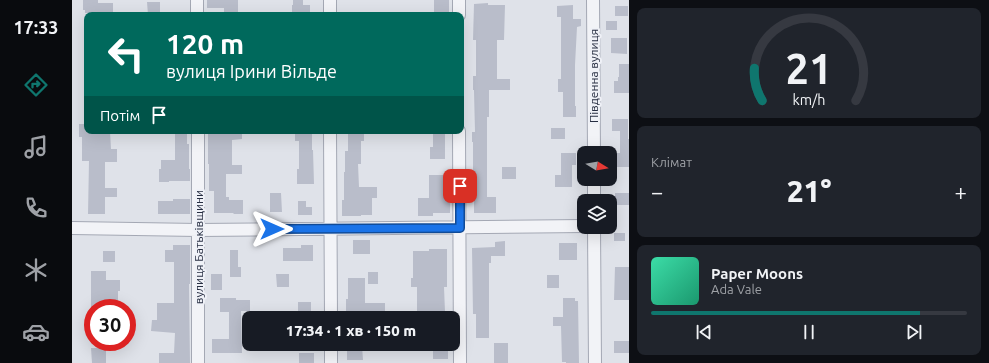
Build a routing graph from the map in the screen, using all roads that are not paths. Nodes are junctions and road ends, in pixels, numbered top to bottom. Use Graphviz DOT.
graph roads {
  1 [pos="198,0"];
  2 [pos="330,0"];
  3 [pos="459,0"];
  4 [pos="593,0"];
  5 [pos="198,12"];
  6 [pos="330,12"];
  7 [pos="459,12"];
  8 [pos="198,134"];
  9 [pos="330,134"];
  10 [pos="460,134"];
  11 [pos="594,146"];
  12 [pos="577,226"];
  13 [pos="72,228"];
  14 [pos="460,228"];
  15 [pos="331,229"];
  16 [pos="198,230"];
  17 [pos="594,234"];
  18 [pos="331,311"];
  19 [pos="331,351"];
  20 [pos="198,363"];
  21 [pos="331,363"];
  22 [pos="460,363"];
  23 [pos="595,363"];
  1 -- 5 [label="street"];
  2 -- 6 [label="street"];
  3 -- 7 [label="street"];
  4 -- 11 [label="street, Південна вулиця"];
  8 -- 16 [label="street, вулиця Батьківщини"];
  9 -- 15 [label="street"];
  10 -- 14 [label="street"];
  12 -- 14 [label="street"];
  13 -- 16 [label="street"];
  14 -- 15 [label="street"];
  14 -- 22 [label="street"];
  15 -- 16 [label="street"];
  15 -- 18 [label="street"];
  16 -- 20 [label="street, вулиця Батьківщини"];
  17 -- 23 [label="street"];
  19 -- 21 [label="street"];
}
